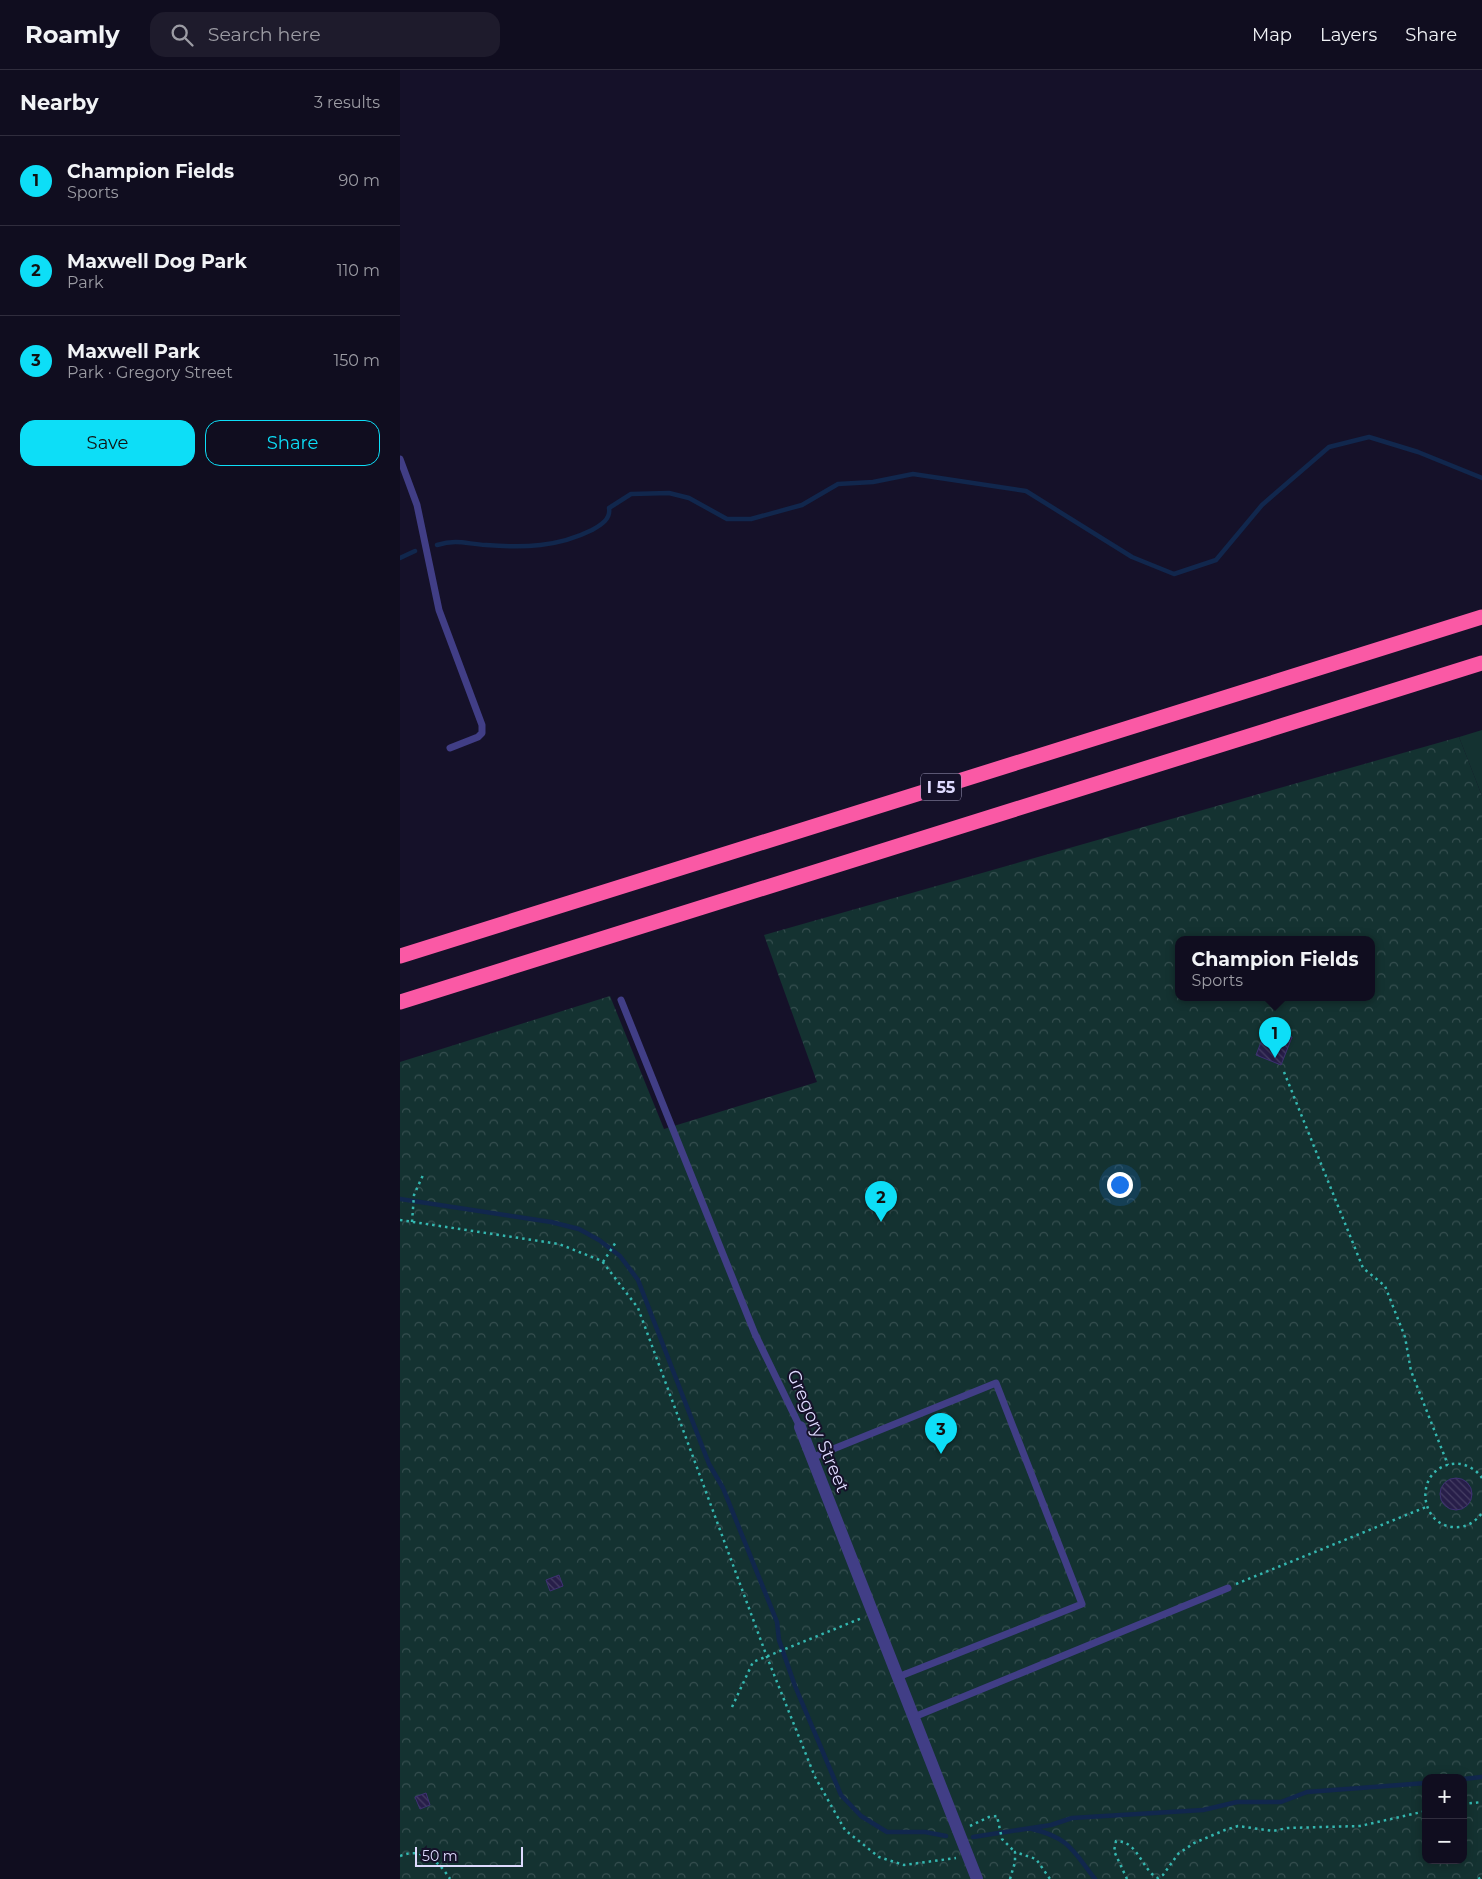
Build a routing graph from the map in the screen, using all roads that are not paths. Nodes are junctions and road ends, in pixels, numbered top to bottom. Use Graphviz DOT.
graph roads {
  1 [pos="400,459"];
  2 [pos="1482,617"];
  3 [pos="1482,663"];
  4 [pos="450,748"];
  5 [pos="400,956"];
  6 [pos="621,1000"];
  7 [pos="400,1002"];
  8 [pos="800,1427"];
  9 [pos="812,1458"];
  10 [pos="1228,1588"];
  11 [pos="898,1677"];
  12 [pos="914,1717"];
  13 [pos="977,1879"];
  1 -- 4 [label="lane"];
  2 -- 5 [label="highway, I 55"];
  3 -- 7 [label="highway, I 55"];
  6 -- 8 [label="lane, Gregory Street"];
  8 -- 9 [label="street, Gregory Street"];
  9 -- 11 [label="street, Gregory Street"];
  9 -- 11 [label="lane"];
  10 -- 12 [label="lane"];
  11 -- 12 [label="street, Gregory Street"];
  12 -- 13 [label="street, Gregory Street"];
}
